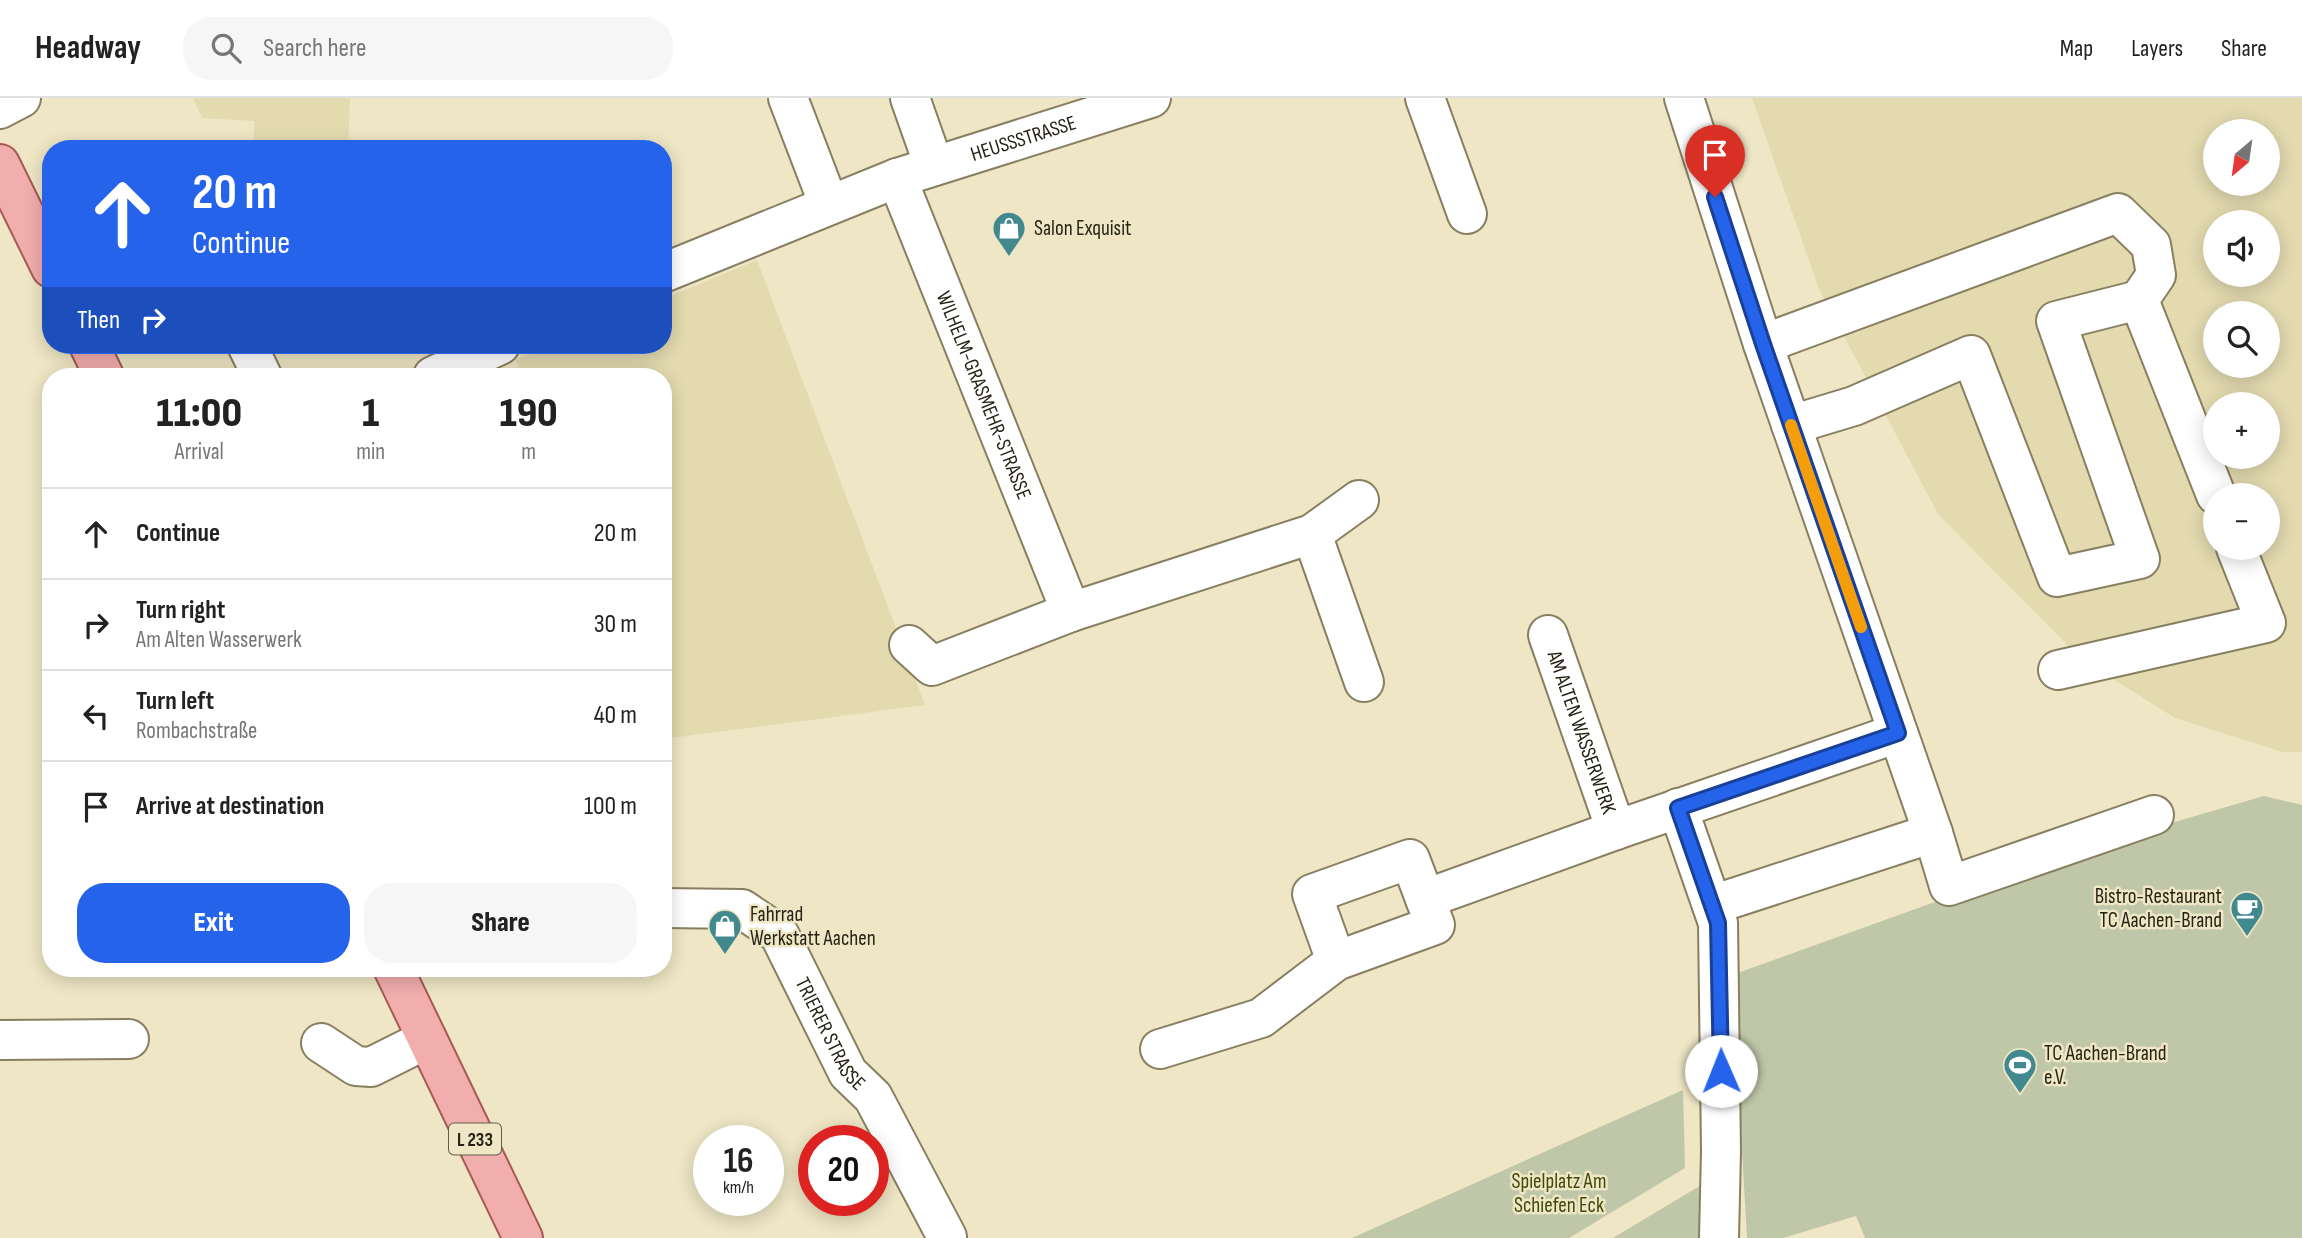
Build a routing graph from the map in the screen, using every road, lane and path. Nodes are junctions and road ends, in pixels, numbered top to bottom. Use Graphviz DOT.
graph roads {
  1 [pos="21,98"];
  2 [pos="788,98"];
  3 [pos="911,98"];
  4 [pos="1151,98"];
  5 [pos="1425,98"];
  6 [pos="1684,98"];
  7 [pos="0,110"];
  8 [pos="0,164"];
  9 [pos="934,166"];
  10 [pos="897,178"];
  11 [pos="829,205"];
  12 [pos="1467,214"];
  13 [pos="42,250"];
  14 [pos="672,269"];
  15 [pos="2139,300"];
  16 [pos="1763,344"];
  17 [pos="481,354"];
  18 [pos="450,368"];
  19 [pos="1791,425"];
  20 [pos="2211,483"];
  21 [pos="1359,500"];
  22 [pos="1312,534"];
  23 [pos="2241,560"];
  24 [pos="1071,612"];
  25 [pos="1548,635"];
  26 [pos="909,645"];
  27 [pos="2058,670"];
  28 [pos="1363,682"];
  29 [pos="1898,733"];
  30 [pos="1678,808"];
  31 [pos="2154,815"];
  32 [pos="1616,830"];
  33 [pos="1933,833"];
  34 [pos="1425,899"];
  35 [pos="1712,905"];
  36 [pos="672,908"];
  37 [pos="1336,961"];
  38 [pos="397,977"];
  39 [pos="129,1039"];
  40 [pos="427,1039"];
  41 [pos="0,1040"];
  42 [pos="321,1043"];
  43 [pos="1160,1049"];
  44 [pos="947,1237"];
  45 [pos="523,1238"];
  46 [pos="1718,1238"];
  1 -- 7 [label="street"];
  2 -- 11 [label="street"];
  3 -- 9 [label="street"];
  4 -- 9 [label="street, HEUSSSTRASSE"];
  5 -- 12 [label="street"];
  6 -- 16 [label="street"];
  8 -- 13 [label="main road"];
  9 -- 10 [label="street, HEUSSSTRASSE"];
  10 -- 11 [label="street, HEUSSSTRASSE"];
  10 -- 24 [label="street, WILHELM-GRASMEHR-STRASSE"];
  11 -- 14 [label="street, HEUSSSTRASSE"];
  15 -- 16 [label="street"];
  15 -- 19 [label="street"];
  15 -- 20 [label="street"];
  16 -- 19 [label="street"];
  17 -- 18 [label="street"];
  19 -- 29 [label="street"];
  21 -- 22 [label="street"];
  22 -- 24 [label="street"];
  22 -- 28 [label="street"];
  23 -- 27 [label="street"];
  24 -- 26 [label="street"];
  25 -- 32 [label="street, AM ALTEN WASSERWERK"];
  29 -- 30 [label="street, AM ALTEN WASSERWERK"];
  29 -- 33 [label="street"];
  30 -- 32 [label="street, AM ALTEN WASSERWERK"];
  30 -- 35 [label="street"];
  31 -- 33 [label="street"];
  32 -- 34 [label="street, AM ALTEN WASSERWERK"];
  33 -- 35 [label="street"];
  34 -- 37 [label="street"];
  34 -- 37 [label="street"];
  35 -- 46 [label="street"];
  36 -- 44 [label="street, TRIERER STRASSE"];
  37 -- 43 [label="street"];
  38 -- 40 [label="main road, L 233"];
  39 -- 41 [label="street"];
  40 -- 42 [label="street"];
  40 -- 45 [label="main road, L 233"];
}
